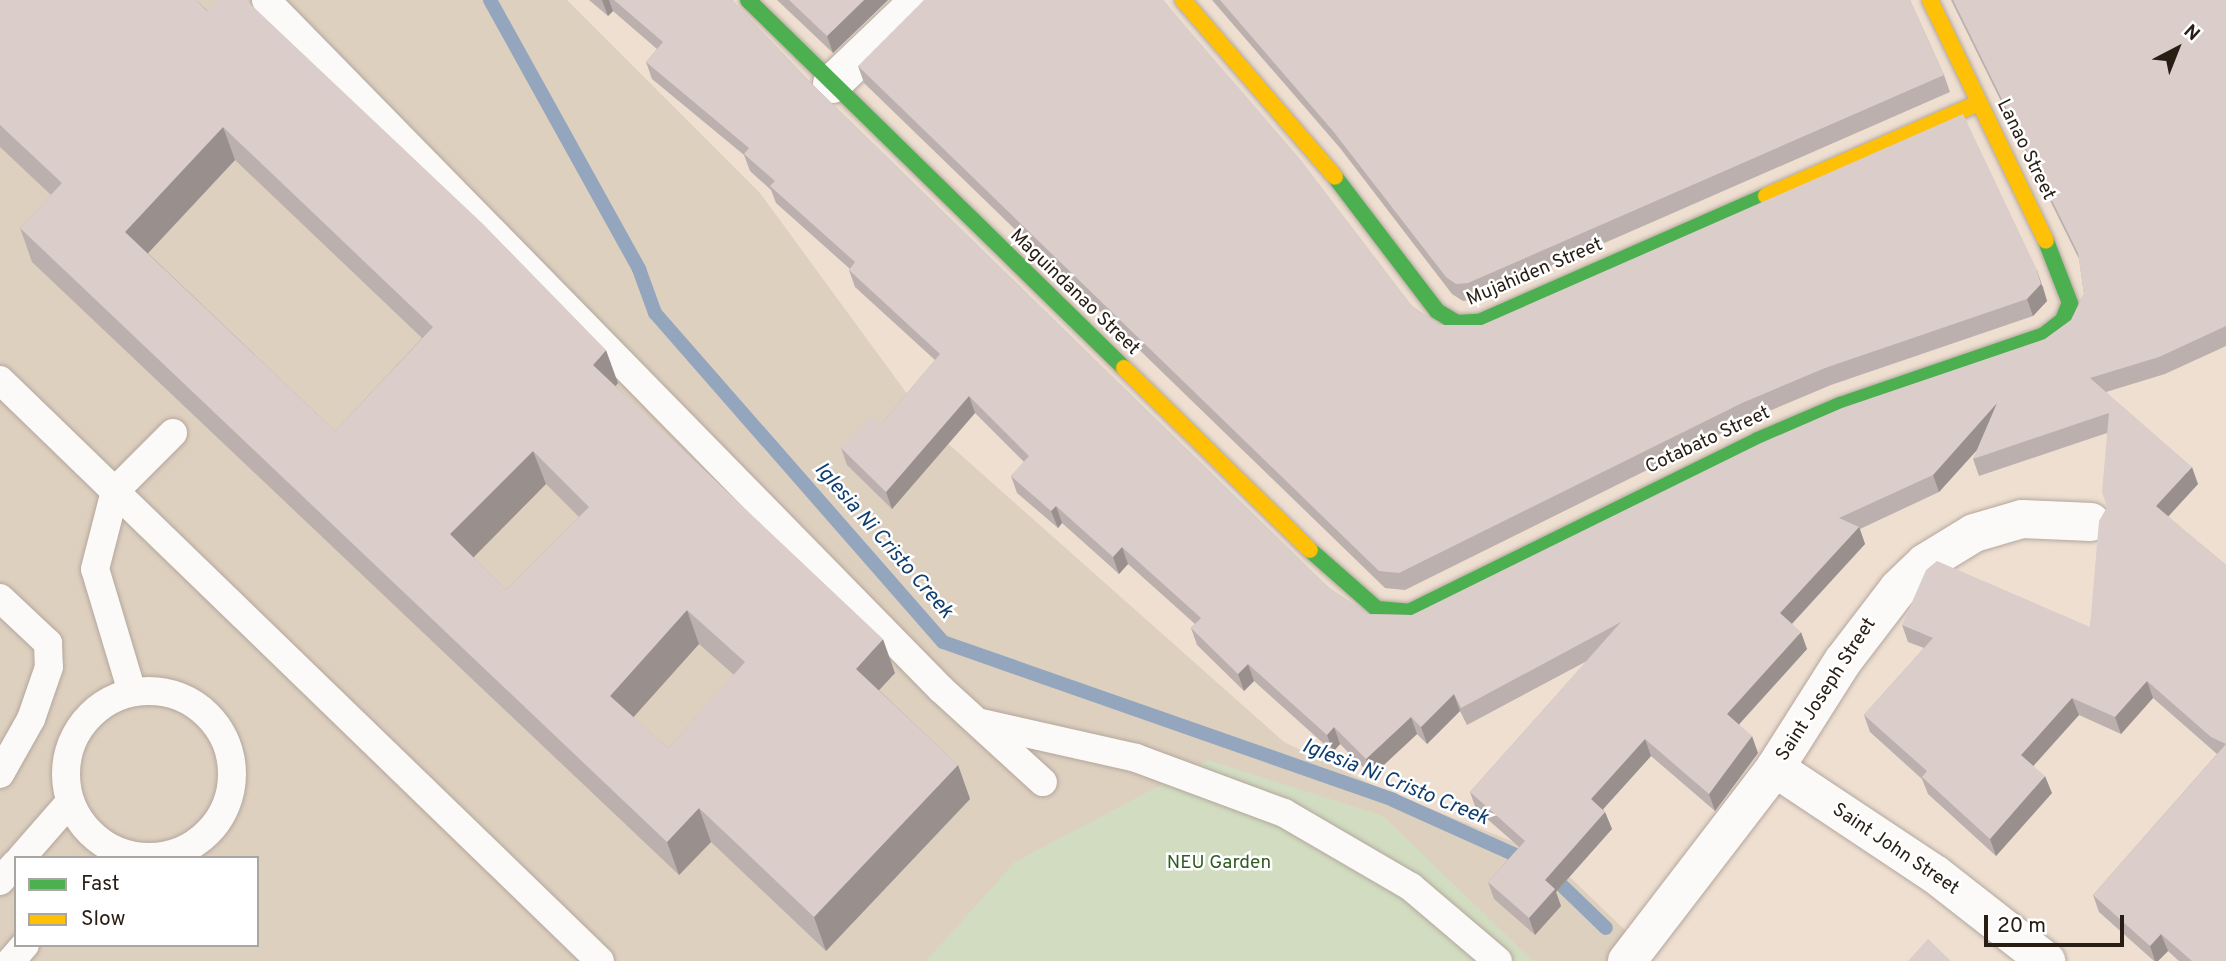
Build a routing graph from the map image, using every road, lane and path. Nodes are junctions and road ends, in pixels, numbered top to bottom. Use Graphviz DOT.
graph roads {
  1 [pos="266,0"];
  2 [pos="748,0"];
  3 [pos="920,0"];
  4 [pos="1183,0"];
  5 [pos="1930,0"];
  6 [pos="832,84"];
  7 [pos="1979,103"];
  8 [pos="2063,320"];
  9 [pos="0,380"];
  10 [pos="173,433"];
  11 [pos="115,491"];
  12 [pos="2091,522"];
  13 [pos="0,598"];
  14 [pos="1377,609"];
  15 [pos="132,692"];
  16 [pos="978,722"];
  17 [pos="2,765"];
  18 [pos="1775,768"];
  19 [pos="1043,782"];
  20 [pos="70,802"];
  21 [pos="108,853"];
  22 [pos="22,856"];
  23 [pos="134,856"];
  24 [pos="166,856"];
  25 [pos="14,865"];
  26 [pos="0,881"];
  27 [pos="23,947"];
  28 [pos="11,961"];
  29 [pos="600,961"];
  30 [pos="1498,961"];
  31 [pos="1627,961"];
  32 [pos="2046,961"];
  1 -- 16 [label="lane"];
  2 -- 6 [label="street, Maguindanao Street"];
  3 -- 6 [label="street"];
  4 -- 7 [label="street, Mujahiden Street"];
  5 -- 7 [label="street, Lanao Street"];
  6 -- 14 [label="street, Maguindanao Street"];
  7 -- 8 [label="street, Lanao Street"];
  8 -- 14 [label="street, Cotabato Street"];
  9 -- 11 [label="lane"];
  10 -- 11 [label="lane"];
  11 -- 15 [label="lane"];
  11 -- 29 [label="lane"];
  12 -- 18 [label="street, Saint Joseph Street"];
  13 -- 17 [label="lane"];
  15 -- 20 [label="lane"];
  15 -- 24 [label="lane"];
  16 -- 19 [label="lane"];
  16 -- 30 [label="lane"];
  18 -- 31 [label="street, Saint Joseph Street"];
  18 -- 32 [label="street, Saint John Street"];
  20 -- 21 [label="lane"];
  20 -- 22 [label="lane"];
  21 -- 23 [label="lane"];
  25 -- 26 [label="lane"];
  27 -- 28 [label="lane"];
}
